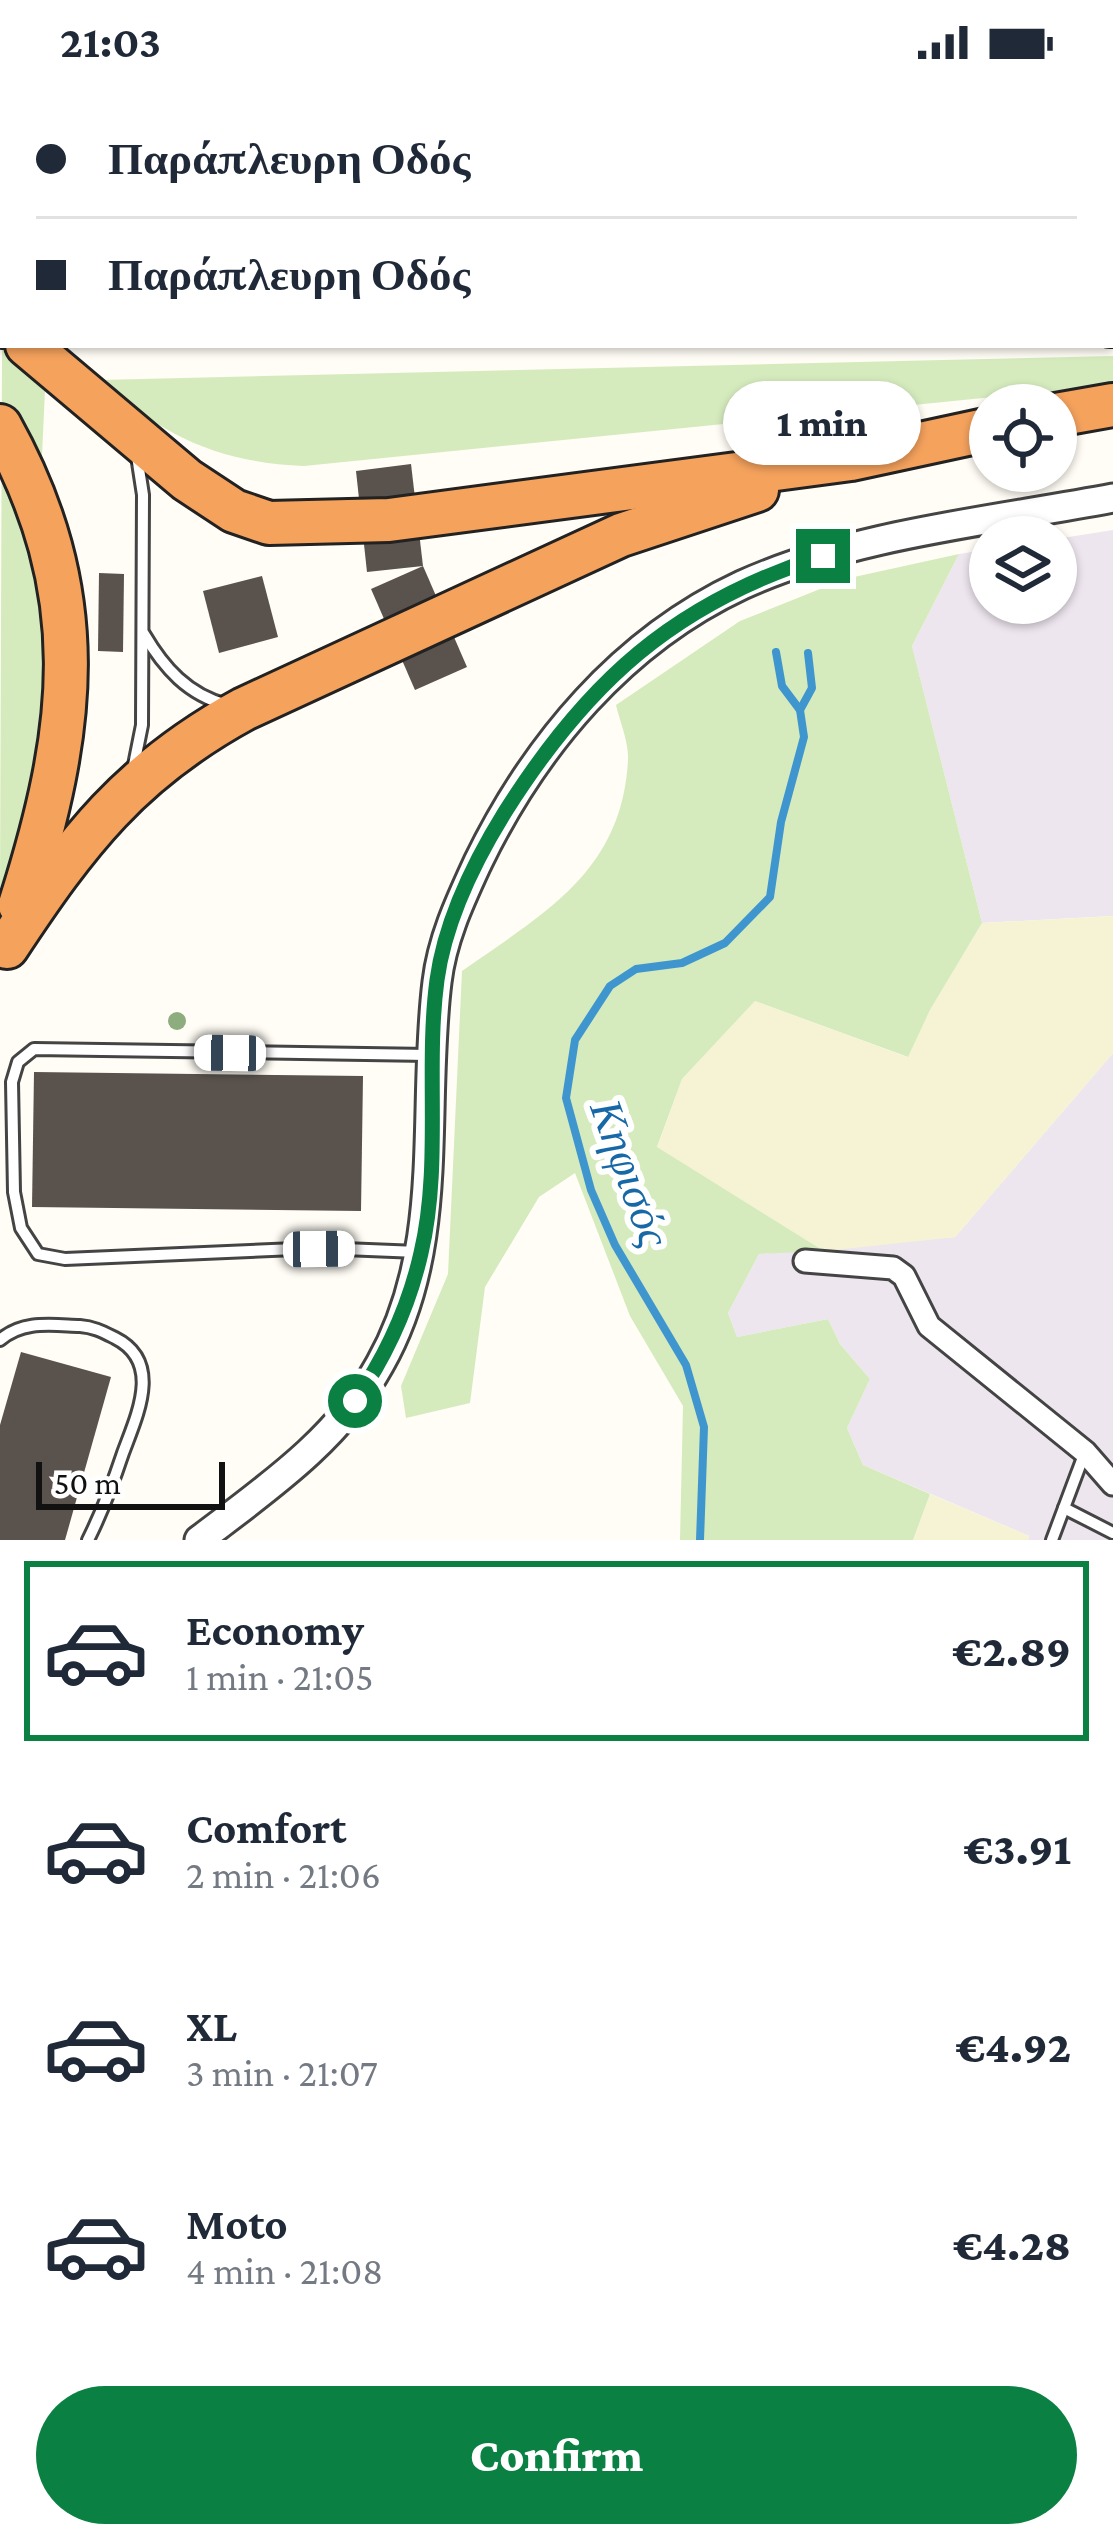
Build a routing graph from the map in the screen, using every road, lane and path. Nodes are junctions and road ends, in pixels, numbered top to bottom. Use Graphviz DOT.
graph roads {
  1 [pos="31,348"];
  2 [pos="1113,405"];
  3 [pos="1077,411"];
  4 [pos="114,417"];
  5 [pos="0,426"];
  6 [pos="969,434"];
  7 [pos="851,459"];
  8 [pos="1113,498"];
  9 [pos="142,631"];
  10 [pos="244,709"];
  11 [pos="120,796"];
  12 [pos="3,957"];
  13 [pos="432,1055"];
  14 [pos="422,1252"];
  15 [pos="805,1261"];
  16 [pos="0,1340"];
  17 [pos="1085,1452"];
  18 [pos="1113,1484"];
  19 [pos="1064,1508"];
  20 [pos="1113,1533"];
  21 [pos="88,1540"];
  22 [pos="199,1540"];
  23 [pos="1052,1540"];
  1 -- 4 [label="highway"];
  2 -- 3 [label="highway"];
  4 -- 7 [label="highway"];
  4 -- 9 [label="lane"];
  5 -- 12 [label="highway"];
  6 -- 7 [label="highway"];
  7 -- 10 [label="highway"];
  8 -- 13 [label="street"];
  9 -- 10 [label="lane"];
  9 -- 11 [label="lane"];
  10 -- 11 [label="highway"];
  11 -- 12 [label="highway"];
  13 -- 14 [label="street"];
  13 -- 14 [label="lane"];
  14 -- 22 [label="street"];
  15 -- 17 [label="street"];
  16 -- 21 [label="lane"];
  17 -- 18 [label="street"];
  17 -- 19 [label="lane"];
  19 -- 20 [label="lane"];
  19 -- 23 [label="lane"];
}
